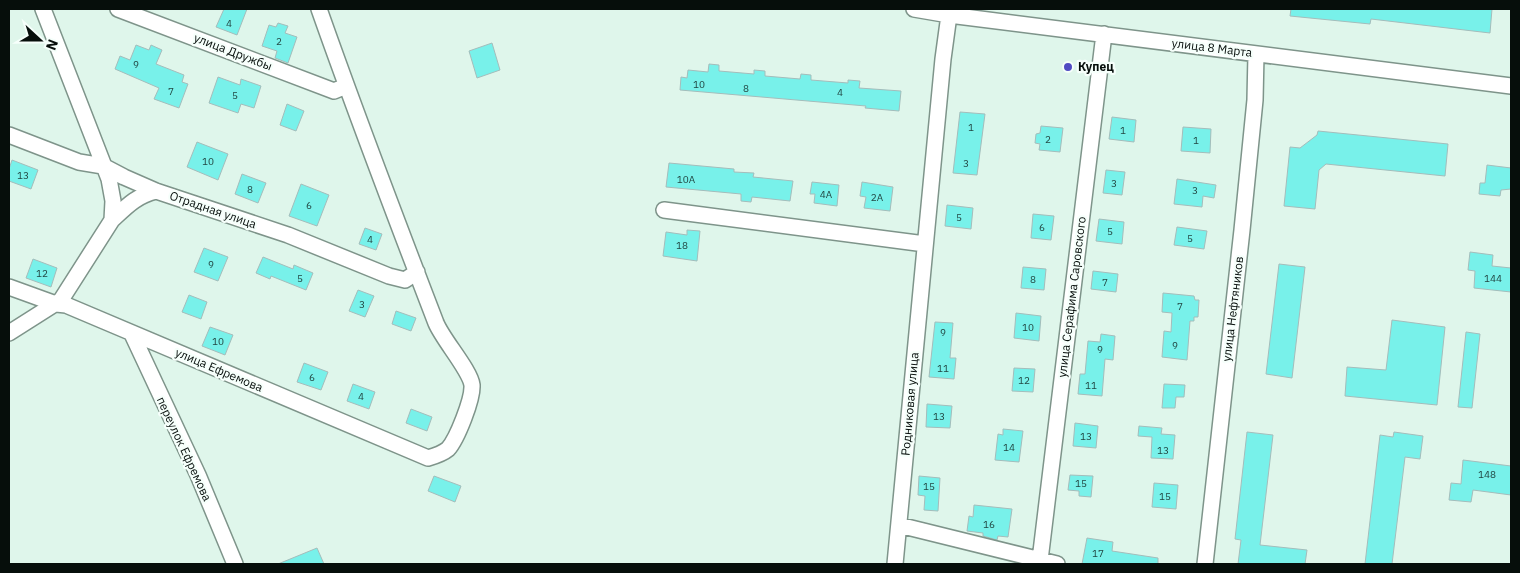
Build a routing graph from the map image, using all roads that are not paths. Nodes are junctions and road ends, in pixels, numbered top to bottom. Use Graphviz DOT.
graph roads {
  1 [pos="43,9"];
  2 [pos="118,9"];
  3 [pos="320,9"];
  4 [pos="914,9"];
  5 [pos="949,15"];
  6 [pos="1104,34"];
  7 [pos="1256,54"];
  8 [pos="346,86"];
  9 [pos="1511,86"];
  10 [pos="9,135"];
  11 [pos="104,166"];
  12 [pos="156,191"];
  13 [pos="664,210"];
  14 [pos="112,220"];
  15 [pos="926,244"];
  16 [pos="417,272"];
  17 [pos="9,287"];
  18 [pos="56,304"];
  19 [pos="9,333"];
  20 [pos="132,334"];
  21 [pos="899,525"];
  22 [pos="1007,558"];
  23 [pos="1040,560"];
  24 [pos="235,564"];
  25 [pos="895,564"];
  26 [pos="1057,564"];
  27 [pos="1205,564"];
  1 -- 11 [label="street"];
  2 -- 8 [label="street, улица Дружбы"];
  3 -- 8 [label="street"];
  4 -- 5 [label="street, улица 8 Марта"];
  5 -- 6 [label="street, улица 8 Марта"];
  5 -- 15 [label="street, Родниковая улица"];
  6 -- 7 [label="street, улица 8 Марта"];
  6 -- 23 [label="street, улица Серафима Саровского"];
  7 -- 9 [label="street, улица 8 Марта"];
  7 -- 27 [label="street, улица Нефтяников"];
  8 -- 16 [label="street"];
  10 -- 11 [label="street, Отрадная улица"];
  11 -- 12 [label="street, Отрадная улица"];
  11 -- 14 [label="street"];
  12 -- 14 [label="street"];
  12 -- 16 [label="street, Отрадная улица"];
  13 -- 15 [label="street"];
  14 -- 18 [label="street"];
  15 -- 21 [label="street, Родниковая улица"];
  16 -- 20 [label="street, улица Ефремова"];
  17 -- 18 [label="street, улица Ефремова"];
  18 -- 19 [label="street"];
  18 -- 20 [label="street, улица Ефремова"];
  20 -- 24 [label="street, переулок Ефремова"];
  21 -- 22 [label="street"];
  21 -- 25 [label="street, Родниковая улица"];
  22 -- 23 [label="street"];
  23 -- 26 [label="street"];
}
